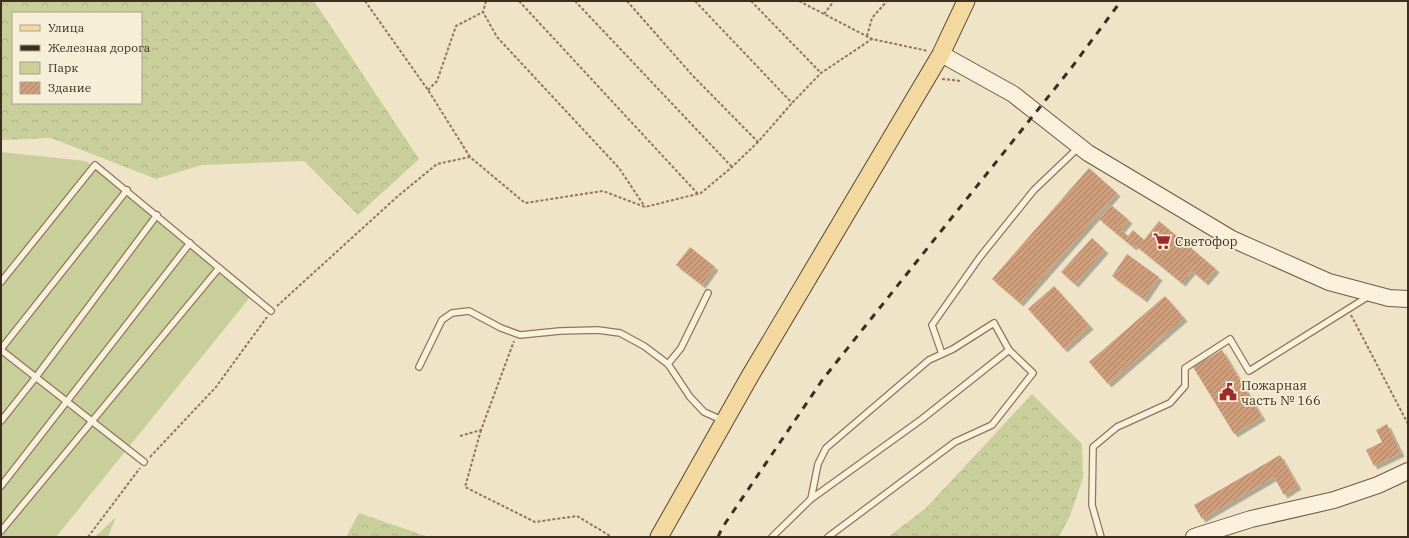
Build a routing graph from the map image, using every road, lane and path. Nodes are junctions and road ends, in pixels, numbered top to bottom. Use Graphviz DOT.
graph roads {
  1 [pos="365,1"];
  2 [pos="486,1"];
  3 [pos="519,1"];
  4 [pos="575,1"];
  5 [pos="627,1"];
  6 [pos="695,1"];
  7 [pos="751,1"];
  8 [pos="799,1"];
  9 [pos="834,1"];
  10 [pos="887,1"];
  11 [pos="966,1"];
  12 [pos="482,12"];
  13 [pos="824,14"];
  14 [pos="867,36"];
  15 [pos="872,39"];
  16 [pos="941,54"];
  17 [pos="821,73"];
  18 [pos="428,90"];
  19 [pos="792,103"];
  20 [pos="758,142"];
  21 [pos="1080,147"];
  22 [pos="470,157"];
  23 [pos="732,167"];
  24 [pos="128,190"];
  25 [pos="698,194"];
  26 [pos="645,207"];
  27 [pos="157,215"];
  28 [pos="190,243"];
  29 [pos="219,268"];
  30 [pos="1,282"];
  31 [pos="708,293"];
  32 [pos="1372,294"];
  33 [pos="1408,299"];
  34 [pos="271,311"];
  35 [pos="1350,313"];
  36 [pos="517,334"];
  37 [pos="1,349"];
  38 [pos="1009,350"];
  39 [pos="942,354"];
  40 [pos="668,364"];
  41 [pos="419,367"];
  42 [pos="36,377"];
  43 [pos="67,402"];
  44 [pos="91,420"];
  45 [pos="1,421"];
  46 [pos="724,421"];
  47 [pos="1408,424"];
  48 [pos="481,430"];
  49 [pos="460,436"];
  50 [pos="144,462"];
  51 [pos="1408,471"];
  52 [pos="1,486"];
  53 [pos="811,499"];
  54 [pos="1,531"];
  55 [pos="88,537"];
  56 [pos="612,537"];
  57 [pos="659,537"];
  58 [pos="772,537"];
  59 [pos="828,537"];
  60 [pos="1101,537"];
  61 [pos="1194,537"];
  1 -- 18 [label="path"];
  2 -- 12 [label="path"];
  3 -- 25 [label="path"];
  4 -- 23 [label="path"];
  5 -- 20 [label="path"];
  6 -- 19 [label="path"];
  7 -- 17 [label="path"];
  8 -- 13 [label="path"];
  9 -- 13 [label="path"];
  10 -- 14 [label="path"];
  11 -- 16 [label="main road"];
  12 -- 18 [label="path"];
  12 -- 26 [label="path"];
  13 -- 14 [label="path"];
  14 -- 15 [label="path"];
  15 -- 16 [label="path"];
  15 -- 17 [label="path"];
  16 -- 21 [label="main road"];
  16 -- 46 [label="main road"];
  17 -- 19 [label="path"];
  18 -- 22 [label="path"];
  19 -- 20 [label="path"];
  20 -- 23 [label="path"];
  21 -- 32 [label="main road"];
  21 -- 39 [label="lane"];
  22 -- 26 [label="path"];
  22 -- 34 [label="path"];
  23 -- 25 [label="path"];
  24 -- 27 [label="lane"];
  24 -- 30 [label="lane"];
  24 -- 37 [label="lane"];
  25 -- 26 [label="path"];
  27 -- 28 [label="lane"];
  27 -- 42 [label="lane"];
  28 -- 29 [label="lane"];
  28 -- 43 [label="lane"];
  29 -- 34 [label="lane"];
  29 -- 44 [label="lane"];
  31 -- 40 [label="lane"];
  32 -- 33 [label="main road"];
  32 -- 60 [label="lane"];
  34 -- 50 [label="path"];
  35 -- 47 [label="path"];
  36 -- 40 [label="lane"];
  36 -- 41 [label="lane"];
  36 -- 48 [label="path"];
  37 -- 42 [label="lane"];
  38 -- 39 [label="lane"];
  38 -- 53 [label="lane"];
  38 -- 59 [label="lane"];
  39 -- 53 [label="lane"];
  40 -- 46 [label="lane"];
  42 -- 43 [label="lane"];
  42 -- 45 [label="lane"];
  43 -- 44 [label="lane"];
  43 -- 52 [label="lane"];
  44 -- 50 [label="lane"];
  44 -- 54 [label="lane"];
  46 -- 57 [label="main road"];
  48 -- 49 [label="path"];
  48 -- 56 [label="path"];
  50 -- 55 [label="path"];
  51 -- 61 [label="main road"];
  53 -- 58 [label="lane"];
}
